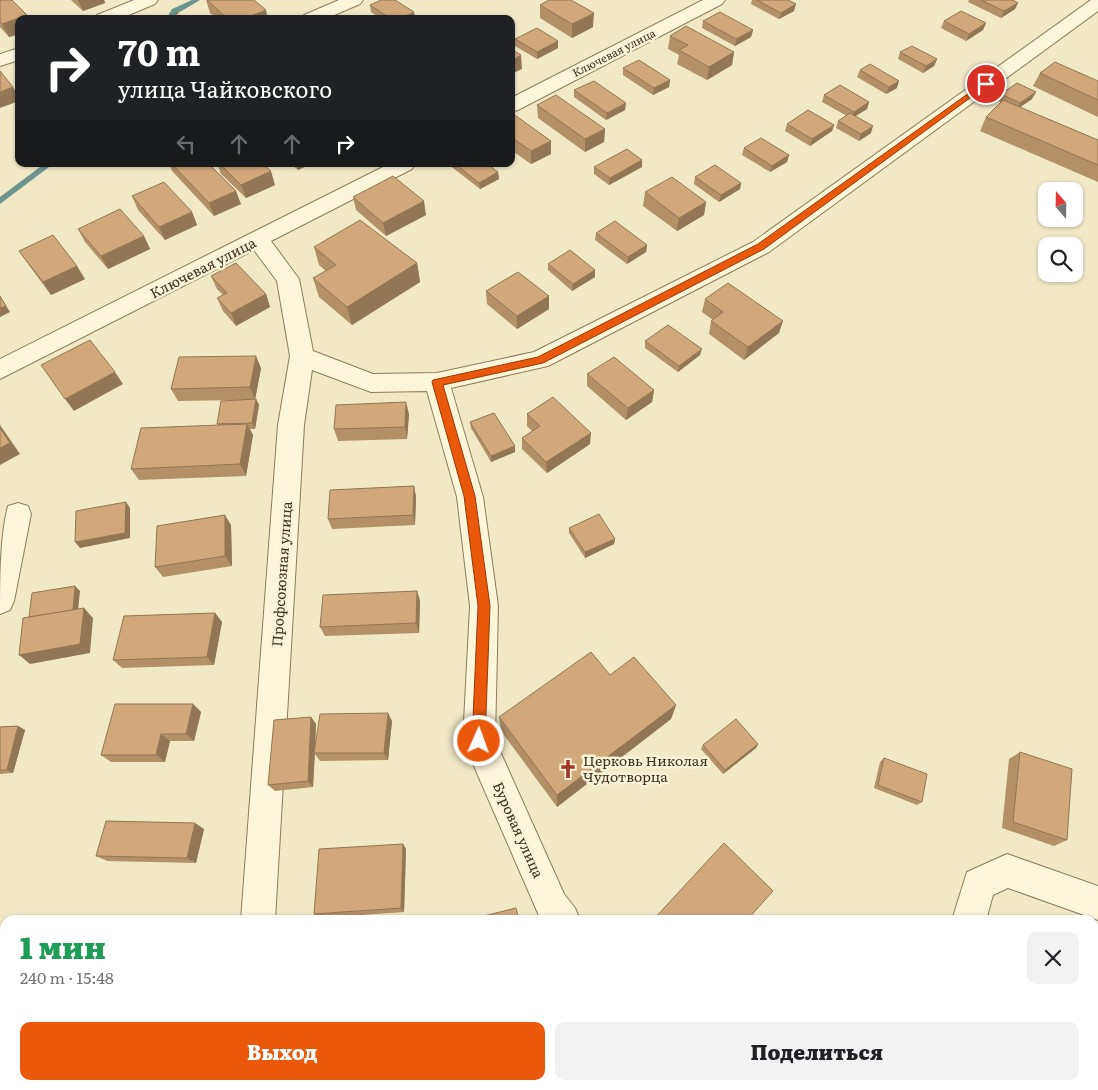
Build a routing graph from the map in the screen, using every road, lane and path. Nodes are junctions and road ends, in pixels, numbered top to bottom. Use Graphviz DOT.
graph roads {
  1 [pos="149,0"];
  2 [pos="354,0"];
  3 [pos="716,0"];
  4 [pos="1098,3"];
  5 [pos="113,15"];
  6 [pos="319,15"];
  7 [pos="15,55"];
  8 [pos="0,61"];
  9 [pos="515,104"];
  10 [pos="390,167"];
  11 [pos="375,170"];
  12 [pos="258,240"];
  13 [pos="302,356"];
  14 [pos="0,370"];
  15 [pos="437,382"];
  16 [pos="18,514"];
  17 [pos="0,601"];
  18 [pos="1098,903"];
  19 [pos="258,915"];
  20 [pos="560,915"];
  21 [pos="971,915"];
  1 -- 5 [label="street"];
  2 -- 6 [label="street"];
  3 -- 9 [label="street, Ключевая улица"];
  4 -- 15 [label="street"];
  7 -- 8 [label="street"];
  10 -- 11 [label="street, Ключевая улица"];
  11 -- 12 [label="street, Ключевая улица"];
  12 -- 13 [label="street, Профсоюзная улица"];
  12 -- 14 [label="street, Ключевая улица"];
  13 -- 15 [label="street"];
  13 -- 19 [label="street, Профсоюзная улица"];
  15 -- 20 [label="street, Буровая улица"];
  16 -- 17 [label="street"];
  18 -- 21 [label="street"];
}
